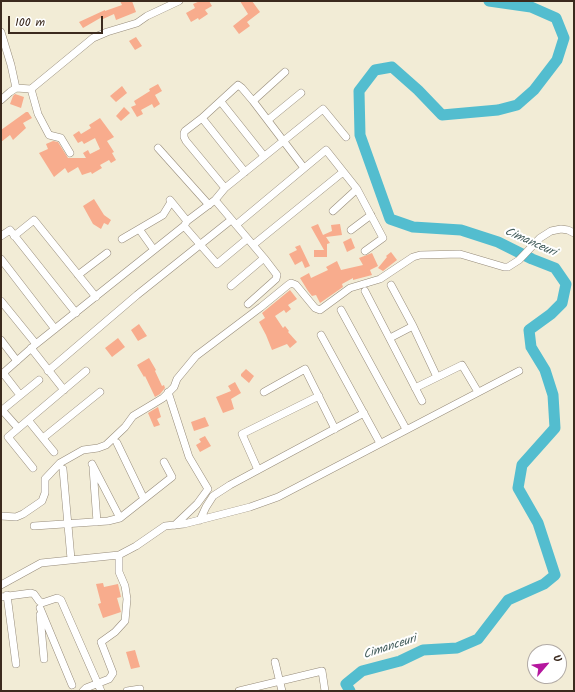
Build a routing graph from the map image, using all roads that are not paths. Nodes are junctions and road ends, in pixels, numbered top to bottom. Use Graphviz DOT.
graph roads {
  1 [pos="178,1"];
  2 [pos="1,32"];
  3 [pos="285,72"];
  4 [pos="16,88"];
  5 [pos="30,89"];
  6 [pos="301,94"];
  7 [pos="1,100"];
  8 [pos="253,101"];
  9 [pos="221,102"];
  10 [pos="202,118"];
  11 [pos="268,120"];
  12 [pos="346,137"];
  13 [pos="284,142"];
  14 [pos="158,148"];
  15 [pos="70,153"];
  16 [pos="264,156"];
  17 [pos="304,168"];
  18 [pos="245,172"];
  19 [pos="343,172"];
  20 [pos="225,188"];
  21 [pos="357,189"];
  22 [pos="212,203"];
  23 [pos="333,211"];
  24 [pos="371,215"];
  25 [pos="186,223"];
  26 [pos="233,223"];
  27 [pos="139,229"];
  28 [pos="350,230"];
  29 [pos="574,233"];
  30 [pos="1,236"];
  31 [pos="14,236"];
  32 [pos="122,239"];
  33 [pos="247,239"];
  34 [pos="253,245"];
  35 [pos="200,246"];
  36 [pos="154,250"];
  37 [pos="365,251"];
  38 [pos="106,253"];
  39 [pos="264,258"];
  40 [pos="1,259"];
  41 [pos="78,275"];
  42 [pos="231,286"];
  43 [pos="391,286"];
  44 [pos="365,291"];
  45 [pos="96,297"];
  46 [pos="1,301"];
  47 [pos="248,304"];
  48 [pos="341,310"];
  49 [pos="76,313"];
  50 [pos="414,326"];
  51 [pos="55,329"];
  52 [pos="321,335"];
  53 [pos="390,338"];
  54 [pos="1,340"];
  55 [pos="34,346"];
  56 [pos="17,361"];
  57 [pos="48,371"];
  58 [pos="86,371"];
  59 [pos="519,371"];
  60 [pos="2,374"];
  61 [pos="437,377"];
  62 [pos="39,380"];
  63 [pos="415,388"];
  64 [pos="64,390"];
  65 [pos="100,392"];
  66 [pos="168,392"];
  67 [pos="264,392"];
  68 [pos="478,392"];
  69 [pos="20,395"];
  70 [pos="319,396"];
  71 [pos="422,401"];
  72 [pos="1,411"];
  73 [pos="364,413"];
  74 [pos="28,420"];
  75 [pos="18,428"];
  76 [pos="335,429"];
  77 [pos="406,429"];
  78 [pos="43,438"];
  79 [pos="117,443"];
  80 [pos="380,443"];
  81 [pos="54,452"];
  82 [pos="164,462"];
  83 [pos="33,468"];
  84 [pos="63,469"];
  85 [pos="258,470"];
  86 [pos="144,499"];
  87 [pos="1,516"];
  88 [pos="120,518"];
  89 [pos="200,520"];
  90 [pos="97,522"];
  91 [pos="68,524"];
  92 [pos="175,525"];
  93 [pos="34,526"];
  94 [pos="119,555"];
  95 [pos="71,559"];
  96 [pos="1,585"];
  97 [pos="4,596"];
  98 [pos="39,604"];
  99 [pos="44,659"];
  100 [pos="275,662"];
  101 [pos="16,664"];
  102 [pos="280,681"];
  103 [pos="97,684"];
  104 [pos="72,685"];
  105 [pos="140,689"];
  106 [pos="82,691"];
  107 [pos="101,691"];
  108 [pos="127,691"];
  109 [pos="239,691"];
  110 [pos="282,691"];
  111 [pos="325,691"];
  1 -- 5 [label="street"];
  2 -- 4 [label="street"];
  3 -- 8 [label="street"];
  4 -- 5 [label="street"];
  4 -- 7 [label="street"];
  5 -- 15 [label="street"];
  6 -- 11 [label="street"];
  8 -- 9 [label="street"];
  8 -- 11 [label="street"];
  9 -- 10 [label="street"];
  9 -- 16 [label="street"];
  10 -- 18 [label="street"];
  10 -- 20 [label="street"];
  11 -- 13 [label="street"];
  12 -- 13 [label="street"];
  13 -- 16 [label="street"];
  13 -- 17 [label="street"];
  14 -- 22 [label="street"];
  16 -- 18 [label="street"];
  17 -- 19 [label="street"];
  17 -- 26 [label="street"];
  18 -- 20 [label="street"];
  19 -- 21 [label="street"];
  19 -- 34 [label="street"];
  20 -- 22 [label="street"];
  21 -- 23 [label="street"];
  21 -- 24 [label="street"];
  22 -- 25 [label="street"];
  22 -- 26 [label="street"];
  24 -- 28 [label="street"];
  24 -- 37 [label="street"];
  25 -- 27 [label="street"];
  25 -- 35 [label="street"];
  25 -- 36 [label="street"];
  26 -- 33 [label="street"];
  26 -- 35 [label="street"];
  27 -- 32 [label="street"];
  27 -- 36 [label="street"];
  29 -- 66 [label="street"];
  30 -- 31 [label="street"];
  31 -- 41 [label="street"];
  31 -- 49 [label="street"];
  33 -- 34 [label="street"];
  33 -- 35 [label="street"];
  34 -- 39 [label="street"];
  35 -- 57 [label="street"];
  36 -- 45 [label="street"];
  38 -- 41 [label="street"];
  39 -- 42 [label="street"];
  39 -- 47 [label="street"];
  40 -- 51 [label="street"];
  41 -- 45 [label="street"];
  43 -- 50 [label="street"];
  44 -- 53 [label="street"];
  45 -- 49 [label="street"];
  46 -- 55 [label="street"];
  48 -- 77 [label="street"];
  49 -- 51 [label="street"];
  50 -- 53 [label="street"];
  50 -- 61 [label="street"];
  51 -- 55 [label="street"];
  52 -- 73 [label="street"];
  53 -- 63 [label="street"];
  54 -- 56 [label="street"];
  55 -- 56 [label="street"];
  55 -- 57 [label="street"];
  56 -- 60 [label="street"];
  57 -- 64 [label="street"];
  58 -- 64 [label="street"];
  59 -- 68 [label="street"];
  60 -- 69 [label="street"];
  61 -- 63 [label="street"];
  61 -- 68 [label="street"];
  62 -- 69 [label="street"];
  63 -- 71 [label="street"];
  64 -- 74 [label="street"];
  65 -- 78 [label="street"];
  66 -- 87 [label="street"];
  66 -- 92 [label="street"];
  67 -- 70 [label="street"];
  68 -- 77 [label="street"];
  69 -- 72 [label="street"];
  70 -- 76 [label="street"];
  70 -- 85 [label="street"];
  72 -- 75 [label="street"];
  73 -- 76 [label="street"];
  73 -- 80 [label="street"];
  74 -- 75 [label="street"];
  74 -- 78 [label="street"];
  75 -- 83 [label="street"];
  76 -- 85 [label="street"];
  77 -- 80 [label="street"];
  78 -- 81 [label="street"];
  79 -- 86 [label="street"];
  80 -- 89 [label="street"];
  82 -- 86 [label="street"];
  84 -- 91 [label="street"];
  85 -- 89 [label="street"];
  86 -- 88 [label="street"];
  88 -- 90 [label="street"];
  88 -- 90 [label="street"];
  89 -- 92 [label="street"];
  90 -- 91 [label="street"];
  91 -- 93 [label="street"];
  91 -- 95 [label="street"];
  92 -- 94 [label="street"];
  94 -- 95 [label="street"];
  94 -- 103 [label="street"];
  95 -- 96 [label="street"];
  97 -- 98 [label="street"];
  97 -- 101 [label="street"];
  98 -- 99 [label="street"];
  98 -- 103 [label="street"];
  98 -- 104 [label="street"];
  100 -- 102 [label="street"];
  102 -- 109 [label="street"];
  102 -- 110 [label="street"];
  102 -- 111 [label="street"];
  103 -- 106 [label="street"];
  103 -- 107 [label="street"];
  105 -- 108 [label="street"];
}
